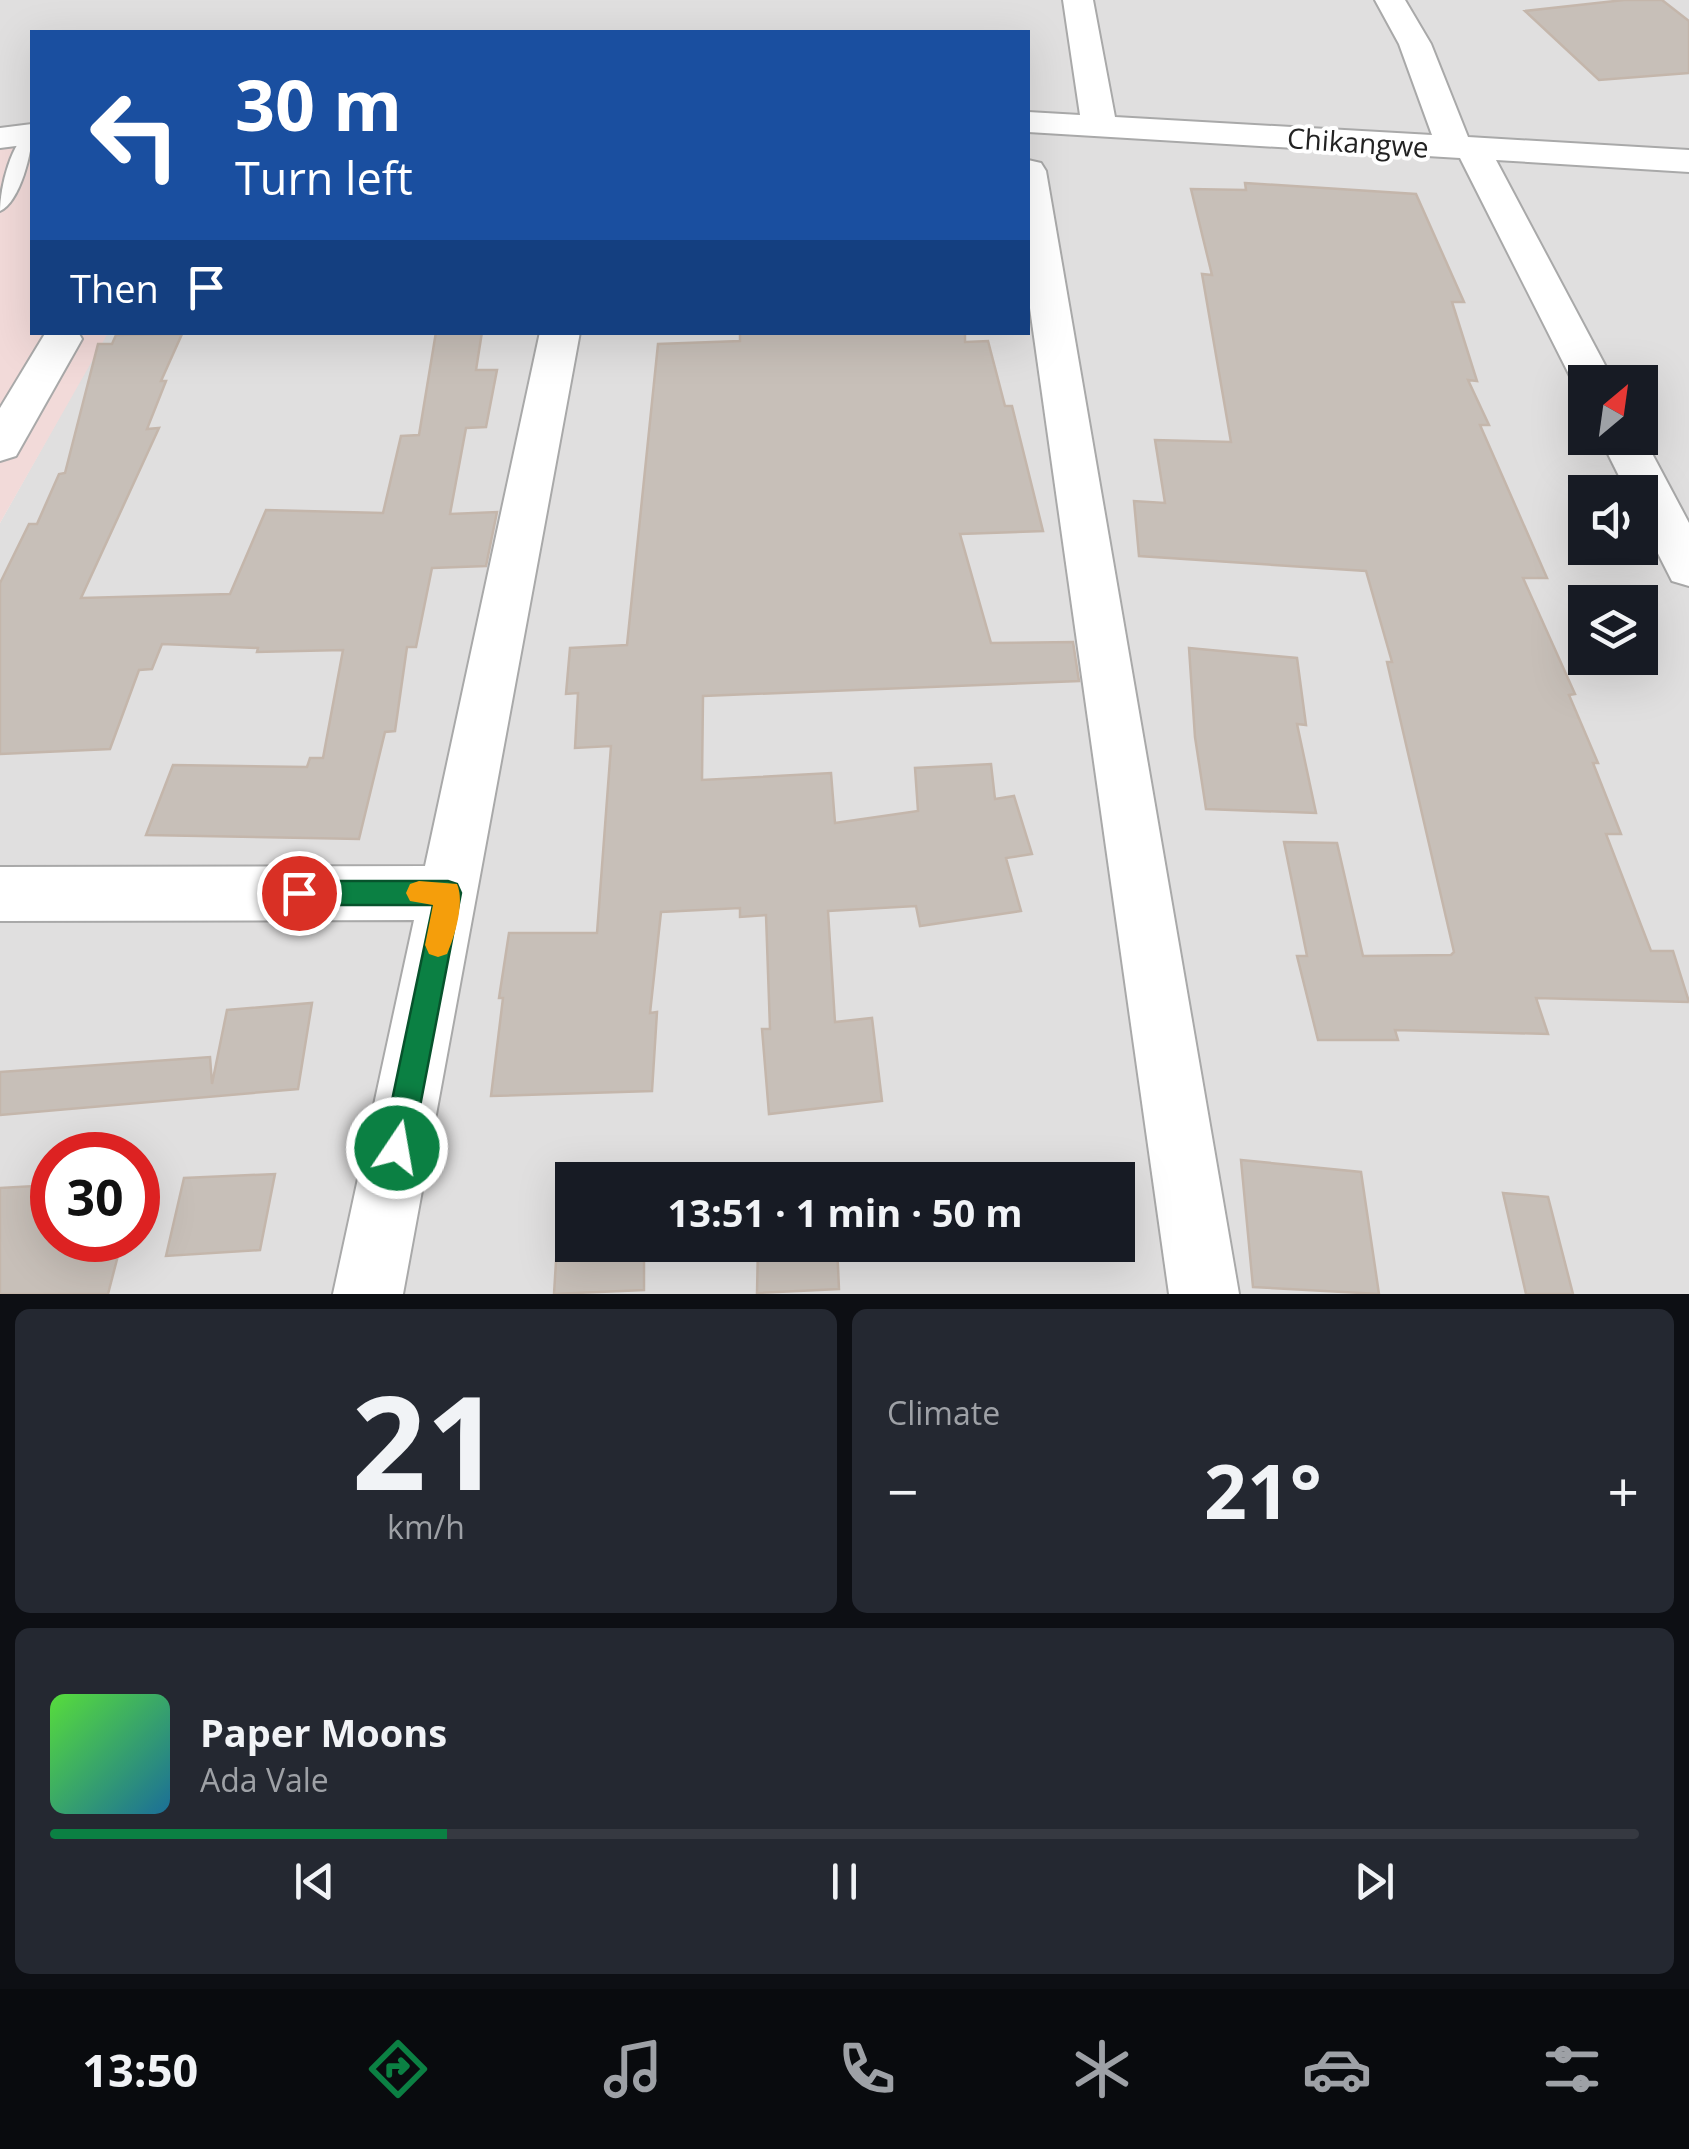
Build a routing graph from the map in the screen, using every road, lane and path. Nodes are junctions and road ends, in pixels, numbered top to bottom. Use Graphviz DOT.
graph roads {
  1 [pos="1078,0"];
  2 [pos="1390,0"];
  3 [pos="1030,122"];
  4 [pos="1099,123"];
  5 [pos="30,135"];
  6 [pos="0,138"];
  7 [pos="30,139"];
  8 [pos="1464,149"];
  9 [pos="1689,161"];
  10 [pos="1030,184"];
  11 [pos="3,196"];
  12 [pos="559,335"];
  13 [pos="62,338"];
  14 [pos="1584,365"];
  15 [pos="0,445"];
  16 [pos="1631,455"];
  17 [pos="1689,568"];
  18 [pos="448,893"];
  19 [pos="0,894"];
  20 [pos="368,1294"];
  21 [pos="1204,1294"];
  1 -- 4 [label="street"];
  2 -- 8 [label="street"];
  3 -- 4 [label="street, Chikangwe"];
  4 -- 8 [label="street, Chikangwe"];
  5 -- 6 [label="street"];
  7 -- 11 [label="lane"];
  8 -- 9 [label="street, Chikangwe"];
  8 -- 14 [label="street"];
  10 -- 21 [label="street"];
  12 -- 18 [label="street"];
  13 -- 15 [label="street"];
  16 -- 17 [label="street"];
  18 -- 19 [label="street"];
  18 -- 20 [label="street"];
}
